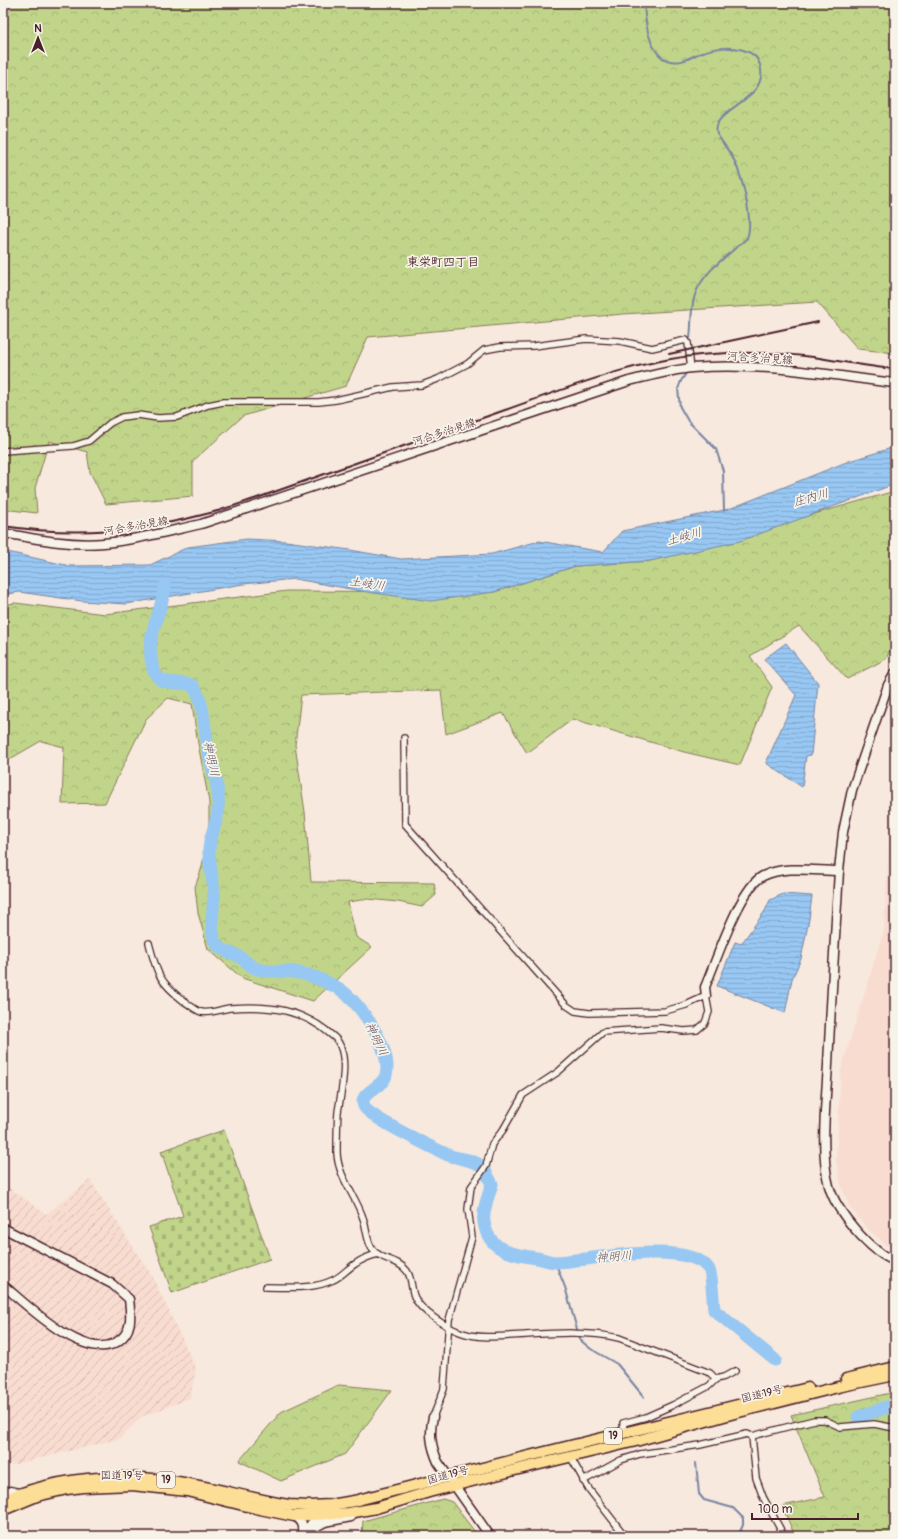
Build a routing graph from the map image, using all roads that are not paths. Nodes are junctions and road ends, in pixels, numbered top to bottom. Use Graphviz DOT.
graph roads {
  1 [pos="691,368"];
  2 [pos="895,383"];
  3 [pos="3,451"];
  4 [pos="3,533"];
  5 [pos="895,673"];
  6 [pos="404,738"];
  7 [pos="839,871"];
  8 [pos="149,944"];
  9 [pos="706,996"];
  10 [pos="3,1228"];
  11 [pos="378,1254"];
  12 [pos="895,1261"];
  13 [pos="3,1285"];
  14 [pos="266,1287"];
  15 [pos="449,1327"];
  16 [pos="895,1367"];
  17 [pos="734,1371"];
  18 [pos="895,1375"];
  19 [pos="716,1379"];
  20 [pos="433,1417"];
  21 [pos="895,1428"];
  22 [pos="624,1433"];
  23 [pos="752,1436"];
  24 [pos="568,1452"];
  25 [pos="448,1476"];
  26 [pos="583,1481"];
  27 [pos="454,1486"];
  28 [pos="20,1493"];
  29 [pos="3,1494"];
  30 [pos="3,1500"];
  31 [pos="331,1505"];
  32 [pos="376,1508"];
  33 [pos="3,1510"];
  34 [pos="294,1516"];
  35 [pos="320,1516"];
  36 [pos="303,1535"];
  37 [pos="490,1536"];
  38 [pos="626,1536"];
  39 [pos="784,1536"];
  1 -- 2 [label="street, 河合多治見線"];
  1 -- 3 [label="street"];
  1 -- 4 [label="street, 河合多治見線"];
  5 -- 7 [label="street"];
  6 -- 9 [label="street"];
  7 -- 9 [label="street"];
  7 -- 12 [label="street"];
  8 -- 11 [label="street"];
  9 -- 15 [label="street"];
  10 -- 13 [label="street"];
  11 -- 14 [label="street"];
  11 -- 15 [label="street"];
  15 -- 19 [label="street"];
  15 -- 20 [label="street"];
  16 -- 22 [label="highway, 国道19号 / 19"];
  17 -- 19 [label="street"];
  18 -- 24 [label="highway, 国道19号 / 19"];
  19 -- 22 [label="street"];
  20 -- 25 [label="street"];
  21 -- 23 [label="street"];
  22 -- 24 [label="highway, 国道19号 / 19"];
  23 -- 26 [label="street"];
  23 -- 39 [label="street"];
  24 -- 25 [label="highway, 国道19号 / 19"];
  24 -- 26 [label="street"];
  24 -- 27 [label="highway, 国道19号 / 19"];
  25 -- 27 [label="street"];
  25 -- 31 [label="highway, 国道19号 / 19"];
  26 -- 38 [label="street"];
  27 -- 32 [label="highway, 国道19号 / 19"];
  27 -- 37 [label="street"];
  28 -- 29 [label="street"];
  28 -- 30 [label="highway, 国道19号 / 19"];
  28 -- 31 [label="highway, 国道19号 / 19"];
  31 -- 35 [label="street"];
  32 -- 35 [label="highway, 国道19号 / 19"];
  32 -- 36 [label="street"];
  33 -- 34 [label="highway, 国道19号 / 19"];
  34 -- 35 [label="highway, 国道19号 / 19"];
  34 -- 36 [label="street"];
  35 -- 36 [label="street"];
}
